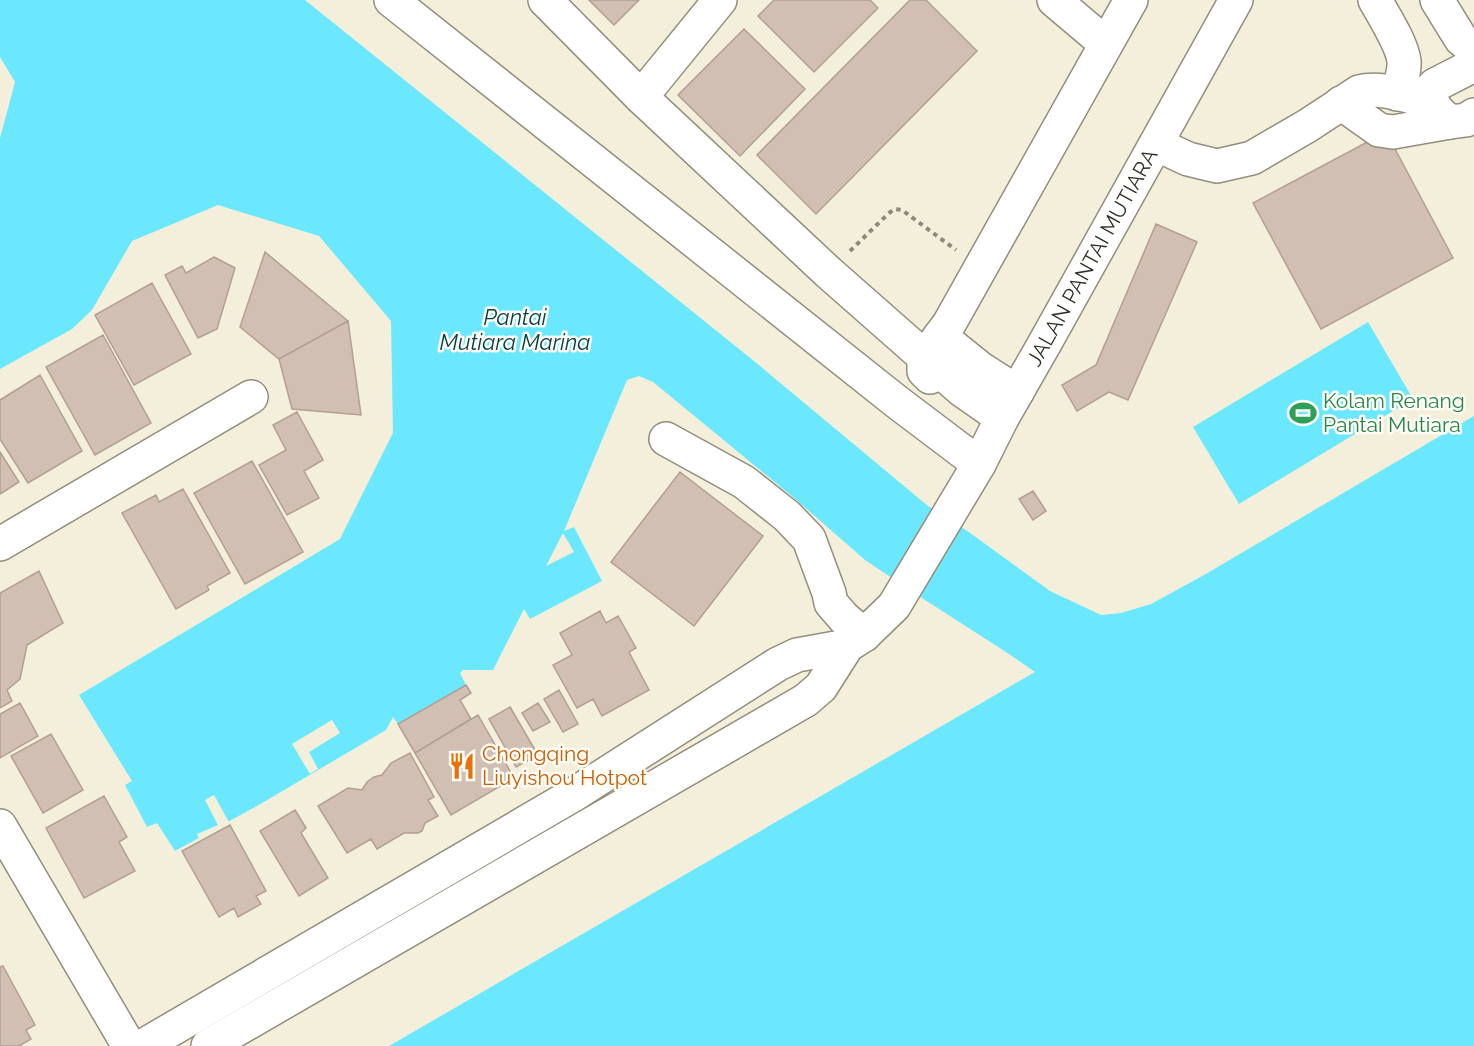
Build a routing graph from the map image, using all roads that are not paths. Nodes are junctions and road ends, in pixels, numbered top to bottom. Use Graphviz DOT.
graph roads {
  1 [pos="391,0"];
  2 [pos="544,0"];
  3 [pos="720,0"];
  4 [pos="1054,0"];
  5 [pos="1131,0"];
  6 [pos="1236,0"];
  7 [pos="1375,0"];
  8 [pos="1437,0"];
  9 [pos="1451,0"];
  10 [pos="1106,44"];
  11 [pos="1474,48"];
  12 [pos="1474,65"];
  13 [pos="1397,94"];
  14 [pos="641,97"];
  15 [pos="1341,104"];
  16 [pos="1452,113"];
  17 [pos="1156,144"];
  18 [pos="938,339"];
  19 [pos="251,398"];
  20 [pos="1009,405"];
  21 [pos="666,439"];
  22 [pos="979,464"];
  23 [pos="0,544"];
  24 [pos="855,640"];
  25 [pos="0,826"];
  26 [pos="129,1046"];
  27 [pos="143,1046"];
  28 [pos="208,1046"];
  1 -- 22 [label="street"];
  2 -- 14 [label="street"];
  3 -- 14 [label="street"];
  4 -- 10 [label="street"];
  5 -- 10 [label="street"];
  6 -- 17 [label="street, JALAN PANTAI MUTIARA"];
  7 -- 13 [label="street"];
  8 -- 11 [label="street"];
  9 -- 11 [label="street"];
  10 -- 18 [label="street"];
  12 -- 16 [label="street"];
  13 -- 15 [label="street"];
  13 -- 16 [label="street"];
  14 -- 18 [label="street"];
  15 -- 16 [label="street"];
  15 -- 17 [label="street"];
  17 -- 20 [label="street, JALAN PANTAI MUTIARA"];
  18 -- 20 [label="street"];
  18 -- 20 [label="street"];
  19 -- 23 [label="street"];
  20 -- 22 [label="street, JALAN PANTAI MUTIARA"];
  21 -- 24 [label="street"];
  22 -- 24 [label="street, JALAN PANTAI MUTIARA"];
  24 -- 27 [label="street"];
  24 -- 28 [label="street, JALAN PANTAI MUTIARA"];
  25 -- 26 [label="street"];
}
